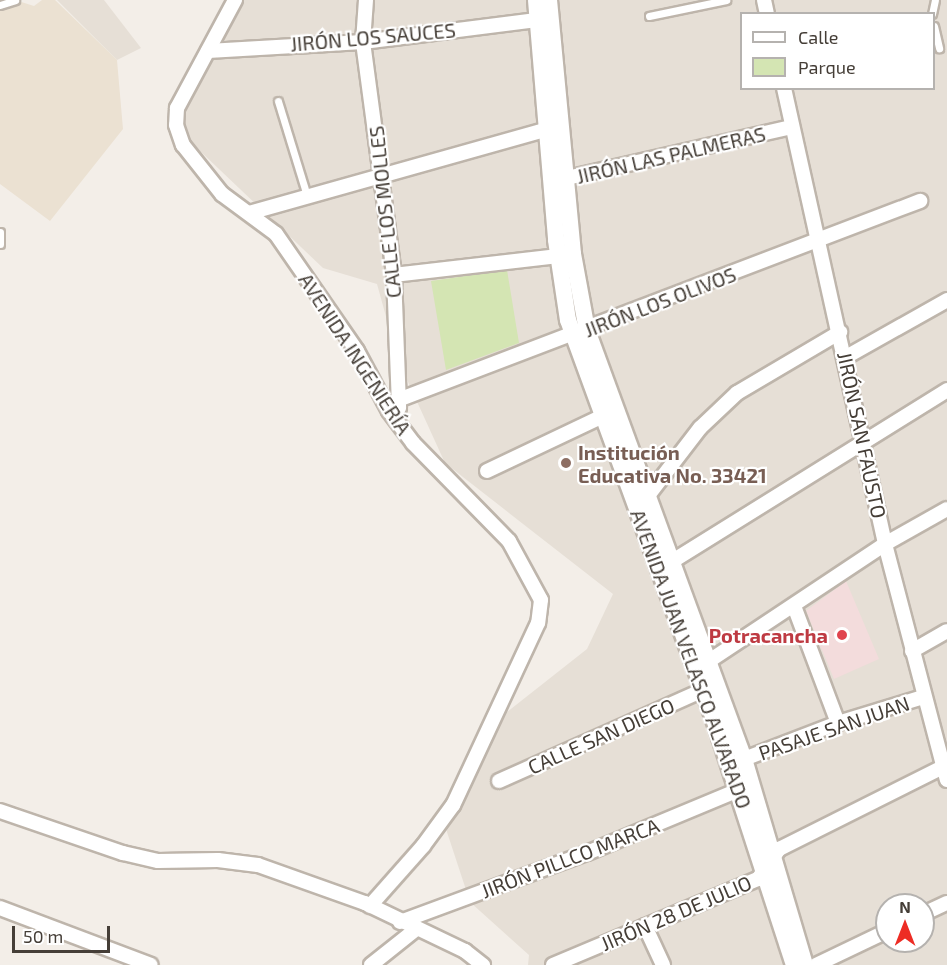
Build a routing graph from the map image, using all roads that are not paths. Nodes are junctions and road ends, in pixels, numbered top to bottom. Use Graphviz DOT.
graph roads {
  1 [pos="15,0"];
  2 [pos="235,0"];
  3 [pos="366,0"];
  4 [pos="536,0"];
  5 [pos="549,0"];
  6 [pos="726,0"];
  7 [pos="0,5"];
  8 [pos="649,16"];
  9 [pos="537,20"];
  10 [pos="935,33"];
  11 [pos="363,42"];
  12 [pos="939,48"];
  13 [pos="208,51"];
  14 [pos="784,90"];
  15 [pos="278,101"];
  16 [pos="792,127"];
  17 [pos="545,130"];
  18 [pos="382,174"];
  19 [pos="557,180"];
  20 [pos="307,196"];
  21 [pos="920,201"];
  22 [pos="249,213"];
  23 [pos="0,232"];
  24 [pos="818,242"];
  25 [pos="0,244"];
  26 [pos="558,256"];
  27 [pos="394,275"];
  28 [pos="947,300"];
  29 [pos="580,332"];
  30 [pos="840,332"];
  31 [pos="846,357"];
  32 [pos="947,390"];
  33 [pos="398,400"];
  34 [pos="603,417"];
  35 [pos="399,425"];
  36 [pos="864,440"];
  37 [pos="487,471"];
  38 [pos="647,497"];
  39 [pos="947,509"];
  40 [pos="885,544"];
  41 [pos="665,566"];
  42 [pos="794,606"];
  43 [pos="947,631"];
  44 [pos="912,651"];
  45 [pos="702,667"];
  46 [pos="703,690"];
  47 [pos="923,697"];
  48 [pos="838,723"];
  49 [pos="744,759"];
  50 [pos="946,771"];
  51 [pos="500,781"];
  52 [pos="738,790"];
  53 [pos="0,811"];
  54 [pos="770,863"];
  55 [pos="370,906"];
  56 [pos="0,908"];
  57 [pos="400,922"];
  58 [pos="645,926"];
  59 [pos="415,930"];
  60 [pos="875,937"];
  61 [pos="151,965"];
  62 [pos="370,965"];
  63 [pos="483,965"];
  64 [pos="553,965"];
  65 [pos="663,965"];
  66 [pos="794,965"];
  67 [pos="806,965"];
  68 [pos="816,965"];
  1 -- 7 [label="lane"];
  2 -- 13 [label="street, AVENIDA INGENIERÍA"];
  3 -- 11 [label="street, CALLE LOS MOLLES"];
  4 -- 9 [label="street, AVENIDA JUAN VELASCO ALVARADO"];
  5 -- 19 [label="street, AVENIDA JUAN VELASCO ALVARADO"];
  6 -- 8 [label="lane"];
  9 -- 11 [label="street, JIRÓN LOS SAUCES"];
  9 -- 17 [label="street, AVENIDA JUAN VELASCO ALVARADO"];
  10 -- 12 [label="lane"];
  11 -- 13 [label="street, JIRÓN LOS SAUCES"];
  11 -- 18 [label="street, CALLE LOS MOLLES"];
  13 -- 22 [label="street, AVENIDA INGENIERÍA"];
  14 -- 16 [label="street, JIRÓN SAN FAUSTO"];
  15 -- 20 [label="lane"];
  16 -- 19 [label="street, JIRÓN LAS PALMERAS"];
  16 -- 24 [label="street, JIRÓN SAN FAUSTO"];
  17 -- 18 [label="street"];
  17 -- 19 [label="street, AVENIDA JUAN VELASCO ALVARADO"];
  18 -- 20 [label="street"];
  18 -- 27 [label="street, CALLE LOS MOLLES"];
  19 -- 26 [label="street, AVENIDA JUAN VELASCO ALVARADO"];
  19 -- 29 [label="street, AVENIDA JUAN VELASCO ALVARADO"];
  20 -- 22 [label="street"];
  21 -- 24 [label="street, JIRÓN LOS OLIVOS"];
  22 -- 35 [label="street, AVENIDA INGENIERÍA"];
  23 -- 25 [label="lane"];
  24 -- 29 [label="street, JIRÓN LOS OLIVOS"];
  24 -- 30 [label="street, JIRÓN SAN FAUSTO"];
  26 -- 27 [label="street"];
  26 -- 29 [label="street, AVENIDA JUAN VELASCO ALVARADO"];
  27 -- 33 [label="street, CALLE LOS MOLLES"];
  28 -- 31 [label="street"];
  29 -- 33 [label="street, JIRÓN LOS OLIVOS"];
  29 -- 34 [label="street, AVENIDA JUAN VELASCO ALVARADO"];
  29 -- 38 [label="street, AVENIDA JUAN VELASCO ALVARADO"];
  30 -- 31 [label="street, JIRÓN SAN FAUSTO"];
  30 -- 38 [label="street"];
  31 -- 36 [label="street, JIRÓN SAN FAUSTO"];
  32 -- 36 [label="street"];
  33 -- 35 [label="street, CALLE LOS MOLLES"];
  34 -- 37 [label="street"];
  34 -- 41 [label="street, AVENIDA JUAN VELASCO ALVARADO"];
  35 -- 55 [label="street, AVENIDA INGENIERÍA"];
  36 -- 40 [label="street, JIRÓN SAN FAUSTO"];
  36 -- 41 [label="street"];
  38 -- 41 [label="street, AVENIDA JUAN VELASCO ALVARADO"];
  39 -- 40 [label="street"];
  40 -- 42 [label="street"];
  40 -- 44 [label="street, JIRÓN SAN FAUSTO"];
  41 -- 45 [label="street, AVENIDA JUAN VELASCO ALVARADO"];
  42 -- 45 [label="street"];
  42 -- 48 [label="street"];
  43 -- 44 [label="street"];
  44 -- 47 [label="street, JIRÓN SAN FAUSTO"];
  45 -- 46 [label="street, AVENIDA JUAN VELASCO ALVARADO"];
  45 -- 49 [label="street, AVENIDA JUAN VELASCO ALVARADO"];
  46 -- 51 [label="street, CALLE SAN DIEGO"];
  46 -- 52 [label="street, AVENIDA JUAN VELASCO ALVARADO"];
  47 -- 48 [label="street, PASAJE SAN JUAN"];
  47 -- 50 [label="street, JIRÓN SAN FAUSTO"];
  48 -- 49 [label="street, PASAJE SAN JUAN"];
  49 -- 54 [label="street, AVENIDA JUAN VELASCO ALVARADO"];
  50 -- 54 [label="street, JIRÓN 28 DE JULIO"];
  52 -- 54 [label="street, AVENIDA JUAN VELASCO ALVARADO"];
  52 -- 57 [label="street, JIRÓN PILLCO MARCA"];
  53 -- 55 [label="street"];
  54 -- 58 [label="street, JIRÓN 28 DE JULIO"];
  54 -- 66 [label="street, AVENIDA JUAN VELASCO ALVARADO"];
  54 -- 67 [label="street, AVENIDA JUAN VELASCO ALVARADO"];
  55 -- 57 [label="street"];
  56 -- 61 [label="street"];
  57 -- 59 [label="street"];
  58 -- 64 [label="street, JIRÓN 28 DE JULIO"];
  58 -- 65 [label="street"];
  59 -- 62 [label="street"];
  59 -- 63 [label="street"];
  60 -- 68 [label="street"];
}
